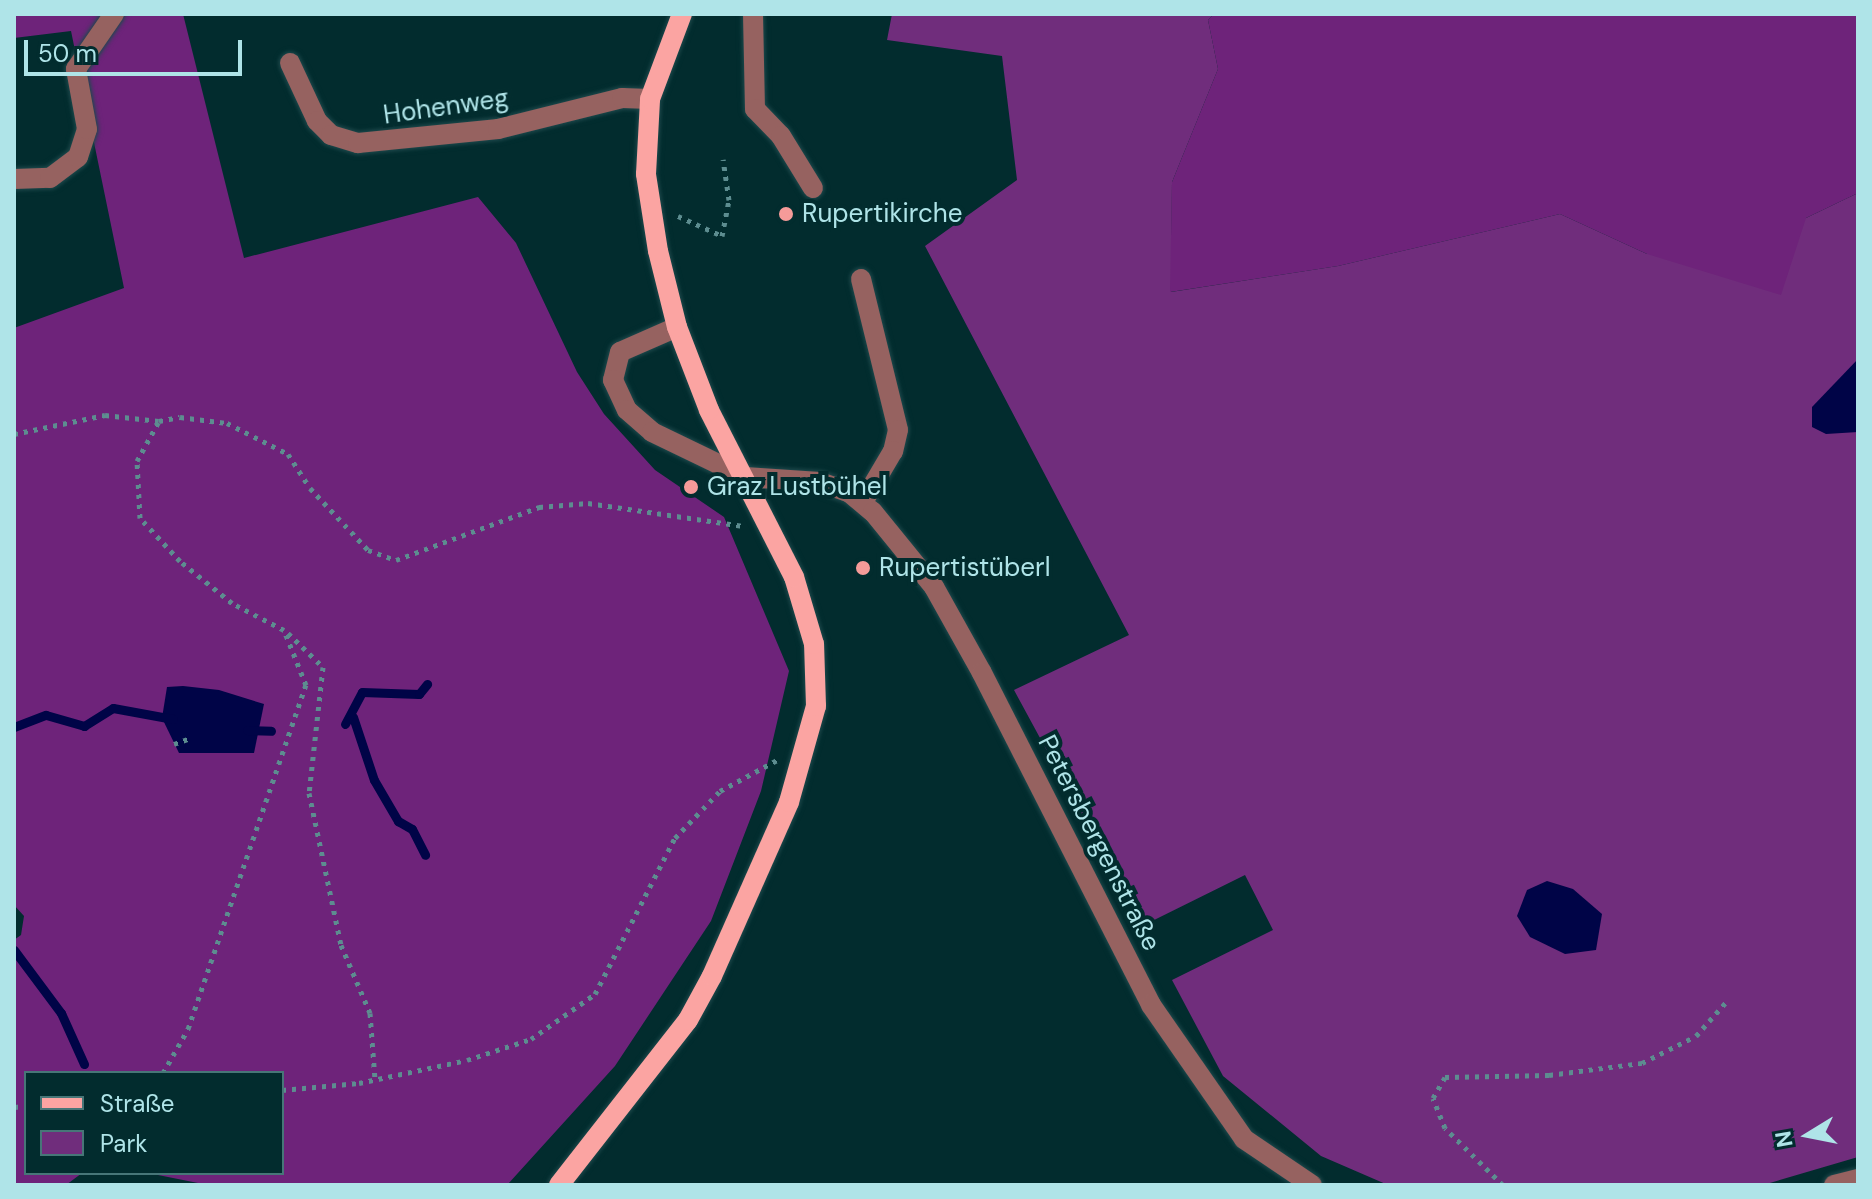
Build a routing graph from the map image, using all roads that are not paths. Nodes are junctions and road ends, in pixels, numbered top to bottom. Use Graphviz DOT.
graph roads {
  1 [pos="114,14"];
  2 [pos="682,14"];
  3 [pos="753,14"];
  4 [pos="290,63"];
  5 [pos="650,99"];
  6 [pos="14,179"];
  7 [pos="813,188"];
  8 [pos="861,279"];
  9 [pos="677,327"];
  10 [pos="745,477"];
  11 [pos="863,502"];
  12 [pos="1858,1179"];
  13 [pos="559,1185"];
  14 [pos="1312,1185"];
  15 [pos="1834,1185"];
  1 -- 6 [label="street"];
  2 -- 5 [label="main road"];
  3 -- 7 [label="street"];
  4 -- 5 [label="street, Hohenweg"];
  5 -- 9 [label="main road"];
  8 -- 11 [label="street"];
  9 -- 10 [label="main road"];
  9 -- 10 [label="street"];
  10 -- 11 [label="street, Petersbergenstraße"];
  10 -- 13 [label="main road"];
  11 -- 14 [label="street, Petersbergenstraße"];
  12 -- 15 [label="street"];
}
